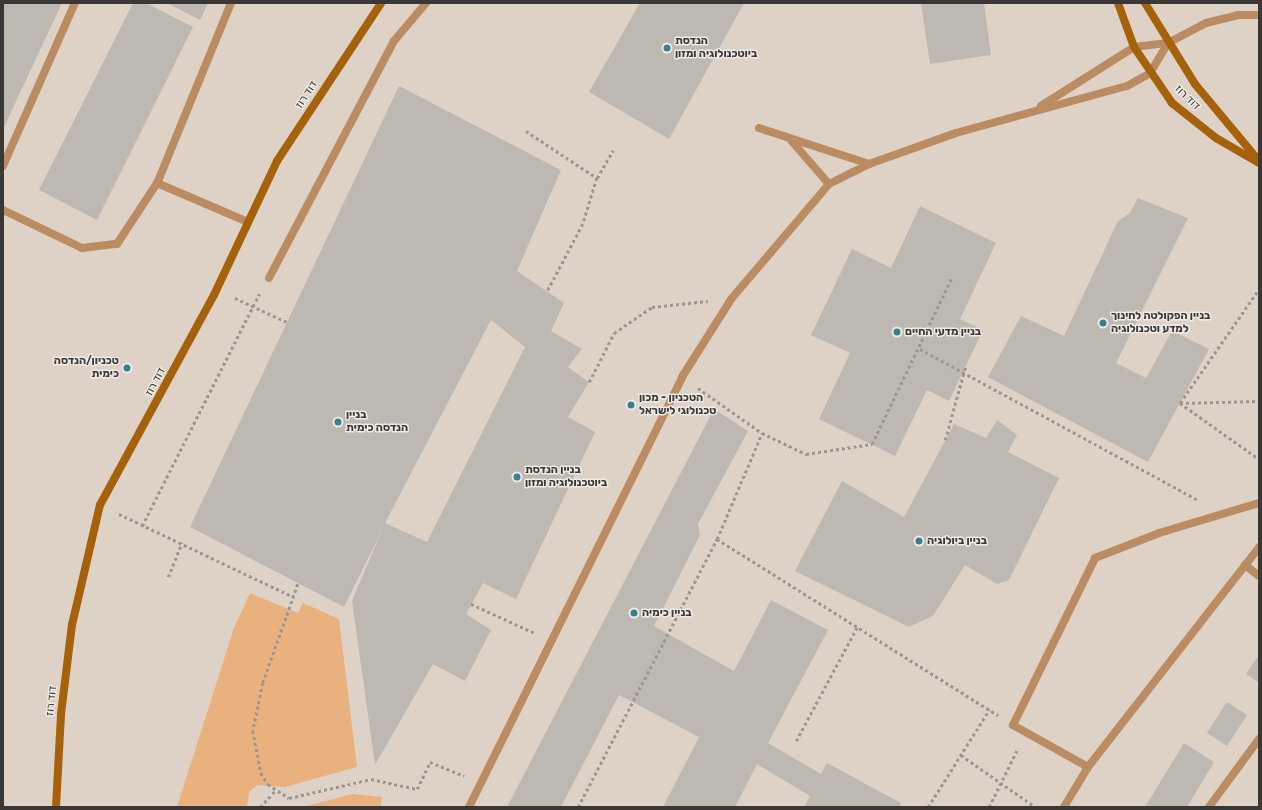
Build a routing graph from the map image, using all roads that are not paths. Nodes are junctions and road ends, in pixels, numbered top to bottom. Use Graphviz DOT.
graph roads {
  1 [pos="75,3"];
  2 [pos="231,3"];
  3 [pos="381,3"];
  4 [pos="426,3"];
  5 [pos="1118,3"];
  6 [pos="1145,3"];
  7 [pos="1259,15"];
  8 [pos="1168,43"];
  9 [pos="1134,47"];
  10 [pos="1150,73"];
  11 [pos="1032,111"];
  12 [pos="759,128"];
  13 [pos="788,138"];
  14 [pos="1259,162"];
  15 [pos="869,164"];
  16 [pos="3,166"];
  17 [pos="157,183"];
  18 [pos="829,184"];
  19 [pos="3,210"];
  20 [pos="248,222"];
  21 [pos="269,278"];
  22 [pos="1259,503"];
  23 [pos="1259,548"];
  24 [pos="1245,565"];
  25 [pos="1259,576"];
  26 [pos="1259,739"];
  27 [pos="1088,767"];
  28 [pos="1212,806"];
  29 [pos="56,807"];
  30 [pos="469,807"];
  31 [pos="1064,807"];
  1 -- 16 [label="street"];
  2 -- 17 [label="street"];
  3 -- 20 [label="street, דוד רוז"];
  4 -- 21 [label="street"];
  5 -- 9 [label="street, דוד רוז"];
  6 -- 8 [label="street, דוד רוז"];
  7 -- 8 [label="street"];
  8 -- 9 [label="street"];
  8 -- 10 [label="street"];
  8 -- 14 [label="street, דוד רוז"];
  9 -- 10 [label="street, דוד רוז"];
  9 -- 11 [label="street"];
  10 -- 11 [label="street"];
  10 -- 14 [label="street, דוד רוז"];
  11 -- 15 [label="street"];
  12 -- 13 [label="street"];
  13 -- 15 [label="street"];
  13 -- 18 [label="street"];
  15 -- 18 [label="street"];
  17 -- 19 [label="street"];
  17 -- 20 [label="street"];
  18 -- 30 [label="street"];
  20 -- 29 [label="street, דוד רוז"];
  22 -- 27 [label="street"];
  23 -- 24 [label="street"];
  24 -- 25 [label="street"];
  24 -- 27 [label="street"];
  26 -- 28 [label="street"];
  27 -- 31 [label="street"];
}
